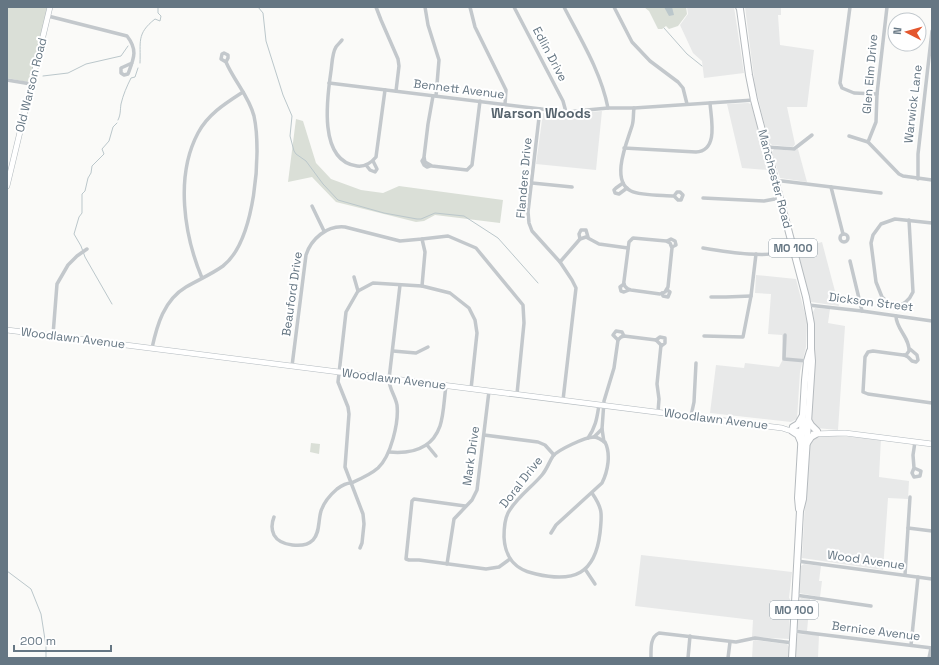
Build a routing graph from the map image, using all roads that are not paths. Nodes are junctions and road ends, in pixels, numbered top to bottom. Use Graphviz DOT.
graph roads {
  1 [pos="50,7"];
  2 [pos="376,7"];
  3 [pos="425,7"];
  4 [pos="470,7"];
  5 [pos="514,7"];
  6 [pos="564,7"];
  7 [pos="614,7"];
  8 [pos="850,7"];
  9 [pos="887,7"];
  10 [pos="740,8"];
  11 [pos="48,16"];
  12 [pos="932,31"];
  13 [pos="342,40"];
  14 [pos="226,62"];
  15 [pos="132,63"];
  16 [pos="7,80"];
  17 [pos="329,83"];
  18 [pos="31,84"];
  19 [pos="385,90"];
  20 [pos="396,91"];
  21 [pos="243,92"];
  22 [pos="877,94"];
  23 [pos="434,96"];
  24 [pos="754,100"];
  25 [pos="480,101"];
  26 [pos="710,103"];
  27 [pos="505,104"];
  28 [pos="687,104"];
  29 [pos="608,108"];
  30 [pos="634,108"];
  31 [pos="540,109"];
  32 [pos="566,112"];
  33 [pos="812,135"];
  34 [pos="849,136"];
  35 [pos="868,142"];
  36 [pos="767,147"];
  37 [pos="624,148"];
  38 [pos="373,161"];
  39 [pos="366,165"];
  40 [pos="918,179"];
  41 [pos="932,180"];
  42 [pos="776,181"];
  43 [pos="532,183"];
  44 [pos="623,183"];
  45 [pos="7,186"];
  46 [pos="572,187"];
  47 [pos="831,187"];
  48 [pos="627,188"];
  49 [pos="881,193"];
  50 [pos="674,196"];
  51 [pos="703,198"];
  52 [pos="780,198"];
  53 [pos="312,206"];
  54 [pos="909,220"];
  55 [pos="932,223"];
  56 [pos="324,231"];
  57 [pos="843,234"];
  58 [pos="588,237"];
  59 [pos="580,239"];
  60 [pos="422,240"];
  61 [pos="628,248"];
  62 [pos="703,248"];
  63 [pos="87,249"];
  64 [pos="794,251"];
  65 [pos="756,254"];
  66 [pos="850,261"];
  67 [pos="560,262"];
  68 [pos="354,277"];
  69 [pos="202,278"];
  70 [pos="400,285"];
  71 [pos="422,286"];
  72 [pos="358,290"];
  73 [pos="751,296"];
  74 [pos="711,297"];
  75 [pos="808,305"];
  76 [pos="895,308"];
  77 [pos="862,311"];
  78 [pos="895,316"];
  79 [pos="932,320"];
  80 [pos="7,330"];
  81 [pos="53,335"];
  82 [pos="785,335"];
  83 [pos="624,336"];
  84 [pos="704,336"];
  85 [pos="618,340"];
  86 [pos="656,340"];
  87 [pos="661,346"];
  88 [pos="428,347"];
  89 [pos="152,348"];
  90 [pos="811,349"];
  91 [pos="910,349"];
  92 [pos="393,351"];
  93 [pos="904,355"];
  94 [pos="807,361"];
  95 [pos="696,363"];
  96 [pos="292,366"];
  97 [pos="339,372"];
  98 [pos="389,379"];
  99 [pos="446,386"];
  100 [pos="471,389"];
  101 [pos="489,391"];
  102 [pos="517,394"];
  103 [pos="563,400"];
  104 [pos="932,403"];
  105 [pos="601,405"];
  106 [pos="658,412"];
  107 [pos="691,416"];
  108 [pos="806,418"];
  109 [pos="602,429"];
  110 [pos="792,429"];
  111 [pos="805,431"];
  112 [pos="817,432"];
  113 [pos="484,435"];
  114 [pos="594,437"];
  115 [pos="588,438"];
  116 [pos="604,442"];
  117 [pos="915,442"];
  118 [pos="804,443"];
  119 [pos="932,444"];
  120 [pos="427,445"];
  121 [pos="389,452"];
  122 [pos="554,455"];
  123 [pos="436,456"];
  124 [pos="914,468"];
  125 [pos="351,483"];
  126 [pos="592,493"];
  127 [pos="910,497"];
  128 [pos="465,506"];
  129 [pos="274,517"];
  130 [pos="908,528"];
  131 [pos="932,531"];
  132 [pos="551,532"];
  133 [pos="360,548"];
  134 [pos="510,559"];
  135 [pos="797,561"];
  136 [pos="447,564"];
  137 [pos="585,569"];
  138 [pos="905,575"];
  139 [pos="918,577"];
  140 [pos="932,579"];
  141 [pos="595,584"];
  142 [pos="795,595"];
  143 [pos="871,606"];
  144 [pos="793,631"];
  145 [pos="690,636"];
  146 [pos="730,642"];
  147 [pos="793,643"];
  148 [pos="911,645"];
  149 [pos="931,648"];
  150 [pos="651,658"];
  151 [pos="688,658"];
  152 [pos="728,658"];
  153 [pos="792,658"];
  154 [pos="929,658"];
  1 -- 11 [label="street, Old Warson Road"];
  2 -- 20 [label="street"];
  3 -- 23 [label="street"];
  4 -- 27 [label="street"];
  5 -- 32 [label="street, Edlin Drive"];
  6 -- 29 [label="street"];
  7 -- 28 [label="street"];
  8 -- 22 [label="street"];
  9 -- 22 [label="street, Glen Elm Drive"];
  10 -- 24 [label="main road, Manchester Road / MO 100"];
  11 -- 15 [label="street"];
  11 -- 18 [label="street, Old Warson Road"];
  12 -- 40 [label="street, Warwick Lane"];
  13 -- 17 [label="street"];
  14 -- 21 [label="street"];
  16 -- 18 [label="street"];
  17 -- 19 [label="street, Bennett Avenue"];
  17 -- 39 [label="street"];
  18 -- 45 [label="street, Old Warson Road"];
  19 -- 20 [label="street, Bennett Avenue"];
  19 -- 38 [label="street"];
  20 -- 23 [label="street, Bennett Avenue"];
  21 -- 69 [label="street"];
  21 -- 69 [label="street"];
  22 -- 35 [label="street, Glen Elm Drive"];
  23 -- 25 [label="street, Bennett Avenue"];
  23 -- 25 [label="street"];
  24 -- 26 [label="street, Bennett Avenue"];
  24 -- 36 [label="main road, Manchester Road / MO 100"];
  25 -- 27 [label="street, Bennett Avenue"];
  26 -- 28 [label="street, Bennett Avenue"];
  26 -- 37 [label="street"];
  27 -- 31 [label="street, Bennett Avenue"];
  28 -- 30 [label="street, Bennett Avenue"];
  29 -- 30 [label="street, Bennett Avenue"];
  29 -- 32 [label="street, Bennett Avenue"];
  30 -- 37 [label="street"];
  31 -- 32 [label="street, Bennett Avenue"];
  31 -- 43 [label="street, Flanders Drive"];
  33 -- 36 [label="street"];
  34 -- 35 [label="street"];
  35 -- 40 [label="street"];
  36 -- 42 [label="main road, Manchester Road / MO 100"];
  37 -- 44 [label="street"];
  38 -- 39 [label="street"];
  38 -- 39 [label="street"];
  40 -- 41 [label="street"];
  42 -- 47 [label="street"];
  42 -- 52 [label="main road, Manchester Road / MO 100"];
  43 -- 46 [label="street"];
  43 -- 67 [label="street, Flanders Drive"];
  44 -- 48 [label="street"];
  44 -- 48 [label="street"];
  47 -- 49 [label="street"];
  47 -- 57 [label="street"];
  48 -- 50 [label="street"];
  51 -- 52 [label="street"];
  52 -- 64 [label="main road, Manchester Road / MO 100"];
  53 -- 56 [label="street"];
  54 -- 55 [label="street"];
  54 -- 76 [label="street"];
  54 -- 76 [label="street"];
  56 -- 60 [label="street"];
  56 -- 96 [label="street, Beauford Drive"];
  58 -- 59 [label="street"];
  58 -- 59 [label="street"];
  58 -- 61 [label="street"];
  59 -- 67 [label="street"];
  60 -- 71 [label="street"];
  60 -- 102 [label="street"];
  61 -- 61 [label="street"];
  62 -- 65 [label="street"];
  63 -- 81 [label="street"];
  64 -- 65 [label="street"];
  64 -- 75 [label="main road, Manchester Road / MO 100"];
  65 -- 73 [label="street"];
  66 -- 77 [label="street"];
  67 -- 103 [label="street, Flanders Drive"];
  68 -- 72 [label="street"];
  69 -- 89 [label="street"];
  70 -- 71 [label="street"];
  70 -- 72 [label="street"];
  70 -- 92 [label="street"];
  71 -- 100 [label="street"];
  72 -- 97 [label="street"];
  73 -- 74 [label="street"];
  73 -- 84 [label="street"];
  75 -- 77 [label="street, Dickson Street"];
  75 -- 90 [label="main road, Manchester Road / MO 100"];
  76 -- 78 [label="street"];
  77 -- 78 [label="street, Dickson Street"];
  78 -- 79 [label="street, Dickson Street"];
  78 -- 91 [label="street"];
  80 -- 81 [label="street, Woodlawn Avenue"];
  81 -- 89 [label="street, Woodlawn Avenue"];
  82 -- 94 [label="street"];
  83 -- 85 [label="street"];
  83 -- 85 [label="street"];
  83 -- 86 [label="street"];
  85 -- 105 [label="street"];
  86 -- 87 [label="street"];
  86 -- 87 [label="street"];
  87 -- 106 [label="street"];
  88 -- 92 [label="street"];
  89 -- 96 [label="street, Woodlawn Avenue"];
  90 -- 94 [label="main road, Manchester Road / MO 100"];
  90 -- 108 [label="main road, Manchester Road / MO 100"];
  91 -- 93 [label="street"];
  91 -- 93 [label="street"];
  92 -- 98 [label="street"];
  93 -- 104 [label="street"];
  94 -- 108 [label="main road, Manchester Road / MO 100"];
  95 -- 107 [label="street"];
  96 -- 97 [label="street, Woodlawn Avenue"];
  97 -- 98 [label="street, Woodlawn Avenue"];
  97 -- 125 [label="street"];
  98 -- 99 [label="street, Woodlawn Avenue"];
  98 -- 121 [label="street"];
  99 -- 100 [label="street, Woodlawn Avenue"];
  99 -- 120 [label="street"];
  100 -- 101 [label="street, Woodlawn Avenue"];
  101 -- 102 [label="street, Woodlawn Avenue"];
  101 -- 113 [label="street, Mark Drive"];
  102 -- 103 [label="street, Woodlawn Avenue"];
  103 -- 105 [label="street, Woodlawn Avenue"];
  105 -- 106 [label="street, Woodlawn Avenue"];
  105 -- 109 [label="street"];
  105 -- 115 [label="street"];
  106 -- 107 [label="street, Woodlawn Avenue"];
  107 -- 110 [label="street, Woodlawn Avenue"];
  108 -- 110 [label="main road"];
  108 -- 111 [label="main road, Manchester Road / MO 100"];
  108 -- 112 [label="main road"];
  109 -- 114 [label="street"];
  109 -- 116 [label="street"];
  110 -- 111 [label="street, Woodlawn Avenue"];
  110 -- 118 [label="main road"];
  111 -- 112 [label="street, Woodlawn Avenue"];
  111 -- 118 [label="main road, Manchester Road / MO 100"];
  112 -- 117 [label="street, Woodlawn Avenue"];
  112 -- 118 [label="main road"];
  113 -- 122 [label="street"];
  113 -- 128 [label="street, Mark Drive"];
  114 -- 115 [label="street"];
  114 -- 116 [label="street"];
  115 -- 122 [label="street, Doral Drive"];
  116 -- 126 [label="street"];
  117 -- 119 [label="street, Woodlawn Avenue"];
  117 -- 124 [label="street"];
  118 -- 135 [label="main road, Manchester Road / MO 100"];
  120 -- 121 [label="street"];
  120 -- 123 [label="street"];
  121 -- 125 [label="street"];
  122 -- 134 [label="street, Doral Drive"];
  125 -- 129 [label="street"];
  125 -- 133 [label="street"];
  126 -- 132 [label="street"];
  126 -- 137 [label="street"];
  127 -- 130 [label="street"];
  128 -- 136 [label="street, Mark Drive"];
  128 -- 136 [label="street"];
  130 -- 131 [label="street"];
  130 -- 138 [label="street"];
  134 -- 136 [label="street"];
  134 -- 137 [label="street"];
  135 -- 138 [label="street, Wood Avenue"];
  135 -- 142 [label="main road, Manchester Road / MO 100"];
  137 -- 141 [label="street"];
  138 -- 139 [label="street, Wood Avenue"];
  139 -- 140 [label="street, Wood Avenue"];
  139 -- 148 [label="street"];
  142 -- 143 [label="street"];
  142 -- 144 [label="main road, Manchester Road / MO 100"];
  144 -- 147 [label="main road, Manchester Road / MO 100"];
  144 -- 148 [label="street, Bernice Avenue"];
  145 -- 146 [label="street"];
  145 -- 150 [label="street"];
  145 -- 151 [label="street"];
  146 -- 147 [label="street"];
  146 -- 152 [label="street"];
  147 -- 153 [label="main road, Manchester Road / MO 100"];
  148 -- 149 [label="street, Bernice Avenue"];
  149 -- 154 [label="street"];
}
